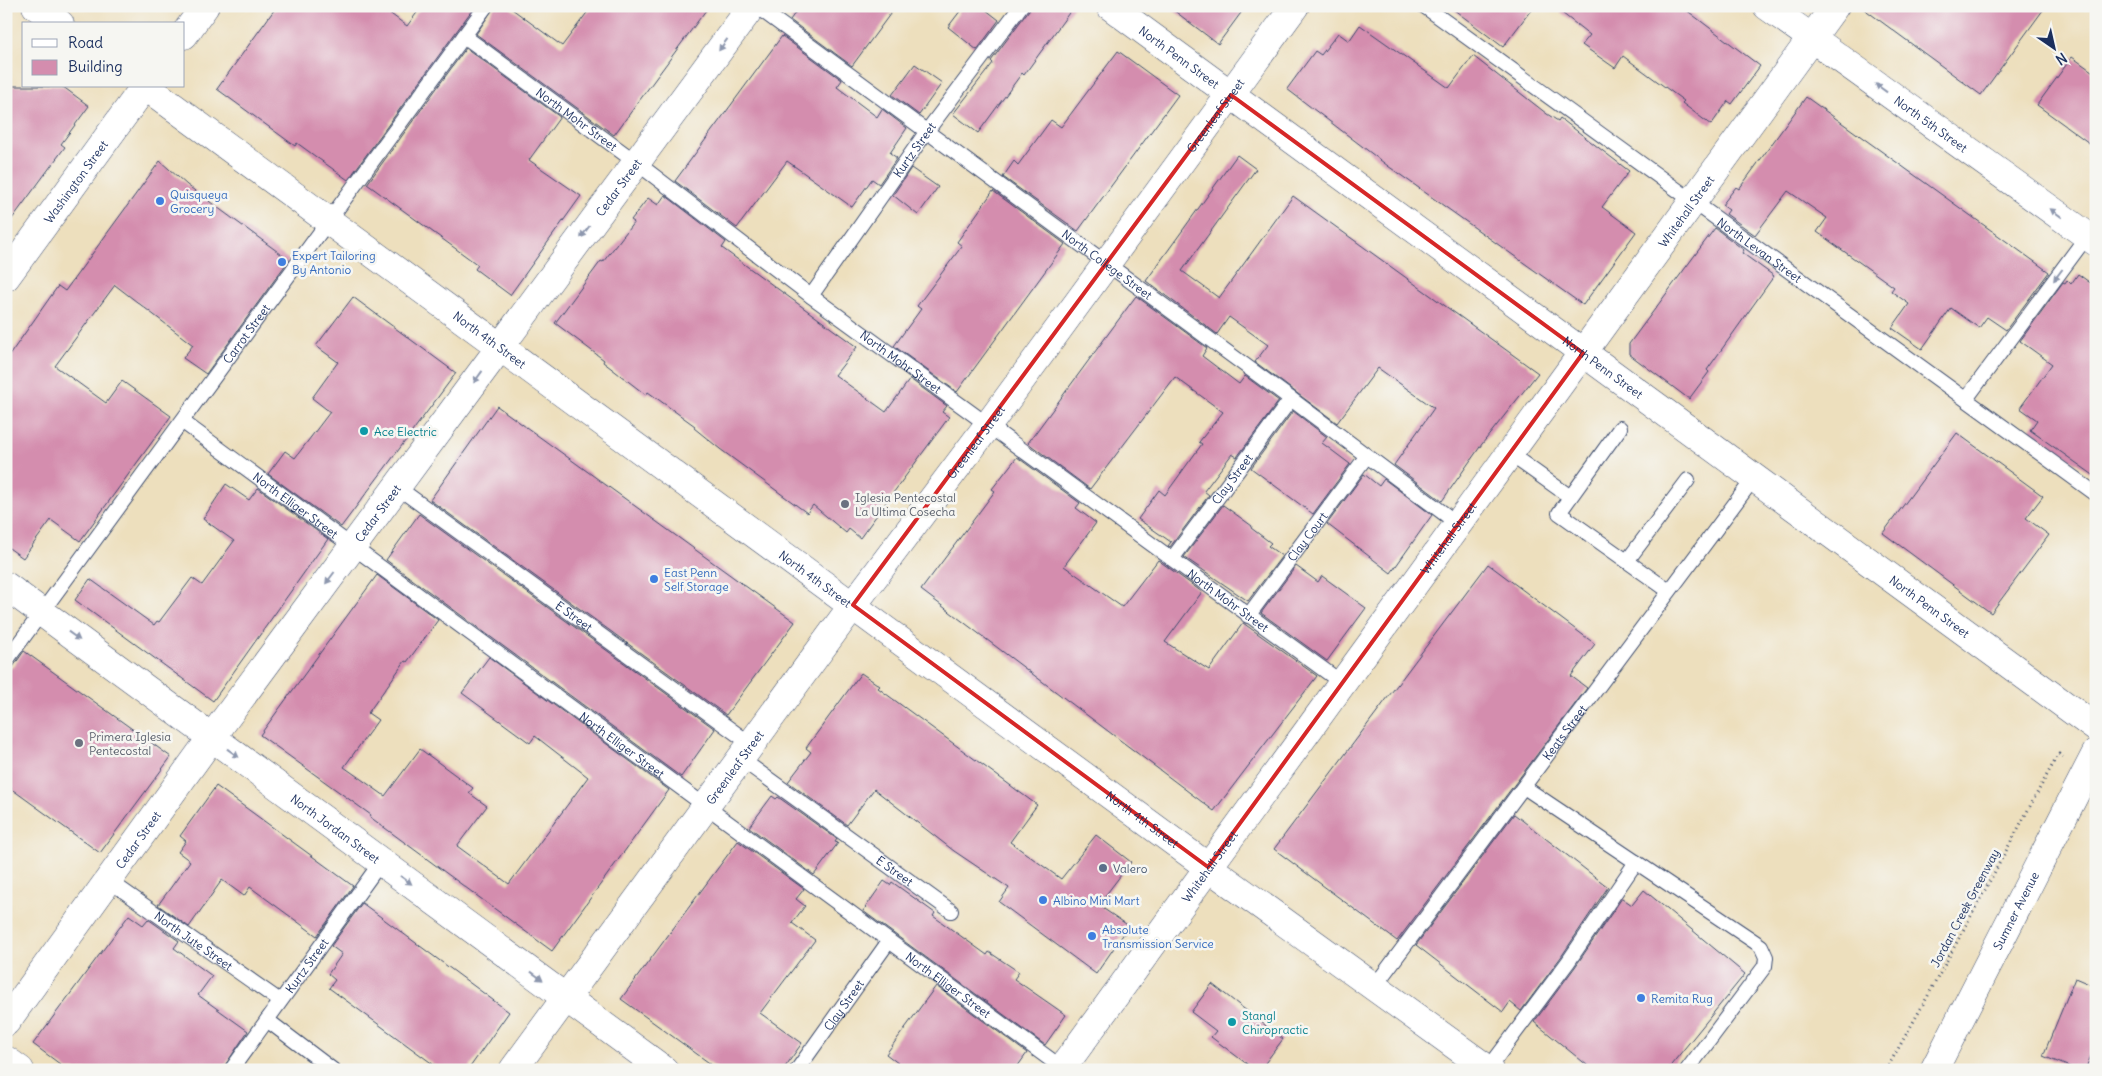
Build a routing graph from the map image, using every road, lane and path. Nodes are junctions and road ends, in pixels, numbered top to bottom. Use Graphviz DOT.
graph roads {
  1 [pos="36,6"];
  2 [pos="205,6"];
  3 [pos="486,6"];
  4 [pos="754,6"];
  5 [pos="1021,6"];
  6 [pos="1110,6"];
  7 [pos="1295,6"];
  8 [pos="1424,6"];
  9 [pos="1767,6"];
  10 [pos="1835,6"];
  11 [pos="57,22"];
  12 [pos="185,33"];
  13 [pos="464,36"];
  14 [pos="1812,38"];
  15 [pos="144,88"];
  16 [pos="148,88"];
  17 [pos="1231,95"];
  18 [pos="927,131"];
  19 [pos="637,163"];
  20 [pos="1693,201"];
  21 [pos="328,221"];
  22 [pos="2092,239"];
  23 [pos="1106,263"];
  24 [pos="6,277"];
  25 [pos="811,296"];
  26 [pos="500,347"];
  27 [pos="1583,353"];
  28 [pos="1291,399"];
  29 [pos="1966,399"];
  30 [pos="183,422"];
  31 [pos="989,424"];
  32 [pos="1620,428"];
  33 [pos="1510,454"];
  34 [pos="1366,457"];
  35 [pos="1754,478"];
  36 [pos="1688,480"];
  37 [pos="398,487"];
  38 [pos="2096,494"];
  39 [pos="1569,496"];
  40 [pos="1458,524"];
  41 [pos="352,548"];
  42 [pos="1172,559"];
  43 [pos="1627,561"];
  44 [pos="6,586"];
  45 [pos="1669,591"];
  46 [pos="853,605"];
  47 [pos="42,612"];
  48 [pos="1248,616"];
  49 [pos="6,660"];
  50 [pos="1342,683"];
  51 [pos="2096,728"];
  52 [pos="212,738"];
  53 [pos="746,752"];
  54 [pos="2096,753"];
  55 [pos="2058,754"];
  56 [pos="1524,787"];
  57 [pos="706,806"];
  58 [pos="381,862"];
  59 [pos="1636,862"];
  60 [pos="1208,867"];
  61 [pos="108,880"];
  62 [pos="951,911"];
  63 [pos="889,941"];
  64 [pos="1374,987"];
  65 [pos="566,998"];
  66 [pos="280,1001"];
  67 [pos="267,1020"];
  68 [pos="6,1022"];
  69 [pos="6,1060"];
  70 [pos="1062,1069"];
  71 [pos="1488,1069"];
  72 [pos="20,1070"];
  73 [pos="231,1070"];
  74 [pos="333,1070"];
  75 [pos="513,1070"];
  76 [pos="664,1070"];
  77 [pos="797,1070"];
  78 [pos="1687,1070"];
  79 [pos="1886,1070"];
  80 [pos="1934,1070"];
  1 -- 11 [label="street"];
  2 -- 12 [label="street"];
  3 -- 13 [label="lane, Carrot Street"];
  4 -- 18 [label="lane, North College Street"];
  4 -- 19 [label="street, Cedar Street, one-way"];
  5 -- 18 [label="lane, Kurtz Street"];
  6 -- 17 [label="street, North Penn Street"];
  7 -- 17 [label="street, Greenleaf Street"];
  8 -- 20 [label="lane, North Levan Street"];
  9 -- 14 [label="street, North 5th Street"];
  10 -- 14 [label="street, Whitehall Street"];
  13 -- 19 [label="lane, North Mohr Street"];
  13 -- 21 [label="lane, Carrot Street"];
  14 -- 20 [label="street, Whitehall Street"];
  22 -- 14 [label="street, North 5th Street, one-way"];
  15 -- 24 [label="street, Washington Street"];
  16 -- 21 [label="street, North 4th Street"];
  17 -- 23 [label="street, Greenleaf Street"];
  17 -- 27 [label="street, North Penn Street"];
  18 -- 23 [label="lane, North College Street"];
  18 -- 25 [label="lane, Kurtz Street"];
  19 -- 25 [label="lane, North Mohr Street"];
  19 -- 26 [label="street, Cedar Street, one-way"];
  20 -- 27 [label="street, Whitehall Street"];
  20 -- 29 [label="lane, North Levan Street"];
  21 -- 26 [label="street, North 4th Street"];
  21 -- 30 [label="lane, Carrot Street"];
  22 -- 29 [label="lane, one-way"];
  23 -- 28 [label="lane, North College Street"];
  23 -- 31 [label="street, Greenleaf Street"];
  25 -- 31 [label="lane, North Mohr Street"];
  26 -- 37 [label="street, Cedar Street, one-way"];
  26 -- 46 [label="street, North 4th Street"];
  27 -- 33 [label="street, Whitehall Street"];
  27 -- 35 [label="street, North Penn Street"];
  28 -- 34 [label="lane, North College Street"];
  28 -- 42 [label="lane, Clay Street"];
  29 -- 38 [label="lane, North Levan Street"];
  30 -- 41 [label="lane, North Elliger Street"];
  30 -- 47 [label="lane, Carrot Street"];
  31 -- 42 [label="lane, North Mohr Street"];
  31 -- 46 [label="street, Greenleaf Street"];
  32 -- 39 [label="lane"];
  33 -- 39 [label="lane"];
  33 -- 40 [label="street, Whitehall Street"];
  34 -- 40 [label="lane, North College Street"];
  34 -- 48 [label="lane, Clay Court"];
  35 -- 45 [label="lane, Keats Street"];
  35 -- 51 [label="street, North Penn Street"];
  36 -- 43 [label="lane"];
  37 -- 41 [label="street, Cedar Street"];
  37 -- 53 [label="lane, E Street"];
  39 -- 43 [label="lane"];
  40 -- 50 [label="street, Whitehall Street"];
  41 -- 52 [label="street, Cedar Street, one-way"];
  41 -- 57 [label="lane, North Elliger Street"];
  42 -- 48 [label="lane, North Mohr Street"];
  43 -- 45 [label="lane"];
  44 -- 47 [label="street, North Jordan Street"];
  45 -- 56 [label="lane, Keats Street"];
  46 -- 53 [label="street, Greenleaf Street"];
  46 -- 60 [label="street, North 4th Street"];
  47 -- 49 [label="lane, Carrot Street"];
  47 -- 52 [label="street, North Jordan Street, one-way"];
  48 -- 50 [label="lane, North Mohr Street"];
  50 -- 60 [label="street, Whitehall Street"];
  52 -- 58 [label="street, North Jordan Street, one-way"];
  52 -- 61 [label="street, Cedar Street"];
  53 -- 57 [label="street, Greenleaf Street"];
  53 -- 62 [label="lane, E Street"];
  54 -- 80 [label="street, Sumner Avenue"];
  55 -- 79 [label="path, Jordan Creek Greenway"];
  56 -- 59 [label="lane"];
  56 -- 64 [label="lane, Keats Street"];
  57 -- 63 [label="lane, North Elliger Street"];
  57 -- 65 [label="street, Greenleaf Street"];
  58 -- 65 [label="street, North Jordan Street, one-way"];
  58 -- 66 [label="lane, Kurtz Street"];
  59 -- 71 [label="lane"];
  59 -- 78 [label="lane"];
  60 -- 64 [label="street, North 4th Street"];
  60 -- 70 [label="street, Whitehall Street"];
  61 -- 66 [label="lane, North Jute Street"];
  61 -- 68 [label="street, Cedar Street"];
  63 -- 70 [label="lane, North Elliger Street"];
  63 -- 77 [label="lane, Clay Street"];
  64 -- 71 [label="street, North 4th Street"];
  65 -- 75 [label="street, Greenleaf Street"];
  65 -- 76 [label="street, North Jordan Street"];
  66 -- 67 [label="lane, Kurtz Street"];
  67 -- 73 [label="lane, Kurtz Street"];
  67 -- 74 [label="lane"];
  69 -- 72 [label="street"];
}
